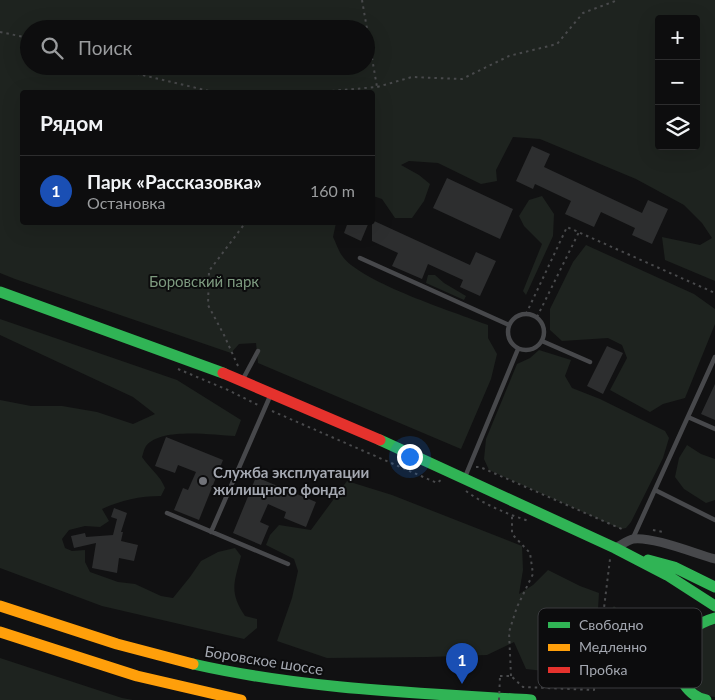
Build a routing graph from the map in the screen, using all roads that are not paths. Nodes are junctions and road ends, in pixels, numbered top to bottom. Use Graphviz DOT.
graph roads {
  1 [pos="360,258"];
  2 [pos="0,292"];
  3 [pos="509,326"];
  4 [pos="542,340"];
  5 [pos="518,349"];
  6 [pos="258,351"];
  7 [pos="715,357"];
  8 [pos="590,362"];
  9 [pos="241,375"];
  10 [pos="271,392"];
  11 [pos="688,417"];
  12 [pos="715,429"];
  13 [pos="465,477"];
  14 [pos="655,490"];
  15 [pos="167,513"];
  16 [pos="715,520"];
  17 [pos="211,532"];
  18 [pos="632,539"];
  19 [pos="614,547"];
  20 [pos="647,559"];
  21 [pos="715,560"];
  22 [pos="288,564"];
  23 [pos="715,586"];
  24 [pos="715,600"];
  25 [pos="0,606"];
  26 [pos="715,606"];
  27 [pos="715,618"];
  28 [pos="702,621"];
  29 [pos="0,632"];
  30 [pos="688,688"];
  31 [pos="241,700"];
  32 [pos="531,700"];
  33 [pos="706,700"];
  1 -- 3 [label="lane"];
  2 -- 9 [label="street"];
  3 -- 4 [label="lane"];
  3 -- 5 [label="lane"];
  4 -- 5 [label="lane"];
  4 -- 8 [label="lane"];
  5 -- 13 [label="lane"];
  6 -- 9 [label="lane"];
  7 -- 11 [label="lane"];
  9 -- 10 [label="street"];
  10 -- 13 [label="street"];
  10 -- 17 [label="lane"];
  11 -- 12 [label="lane"];
  11 -- 14 [label="lane"];
  13 -- 19 [label="street"];
  14 -- 16 [label="lane"];
  14 -- 18 [label="lane"];
  15 -- 17 [label="lane"];
  17 -- 22 [label="lane"];
  18 -- 19 [label="street"];
  18 -- 21 [label="street"];
  19 -- 20 [label="street"];
  19 -- 26 [label="street"];
  20 -- 23 [label="street"];
  20 -- 24 [label="street"];
  25 -- 32 [label="street, Боровское шоссе"];
  27 -- 28 [label="street"];
  29 -- 31 [label="street"];
  30 -- 33 [label="street"];
}
